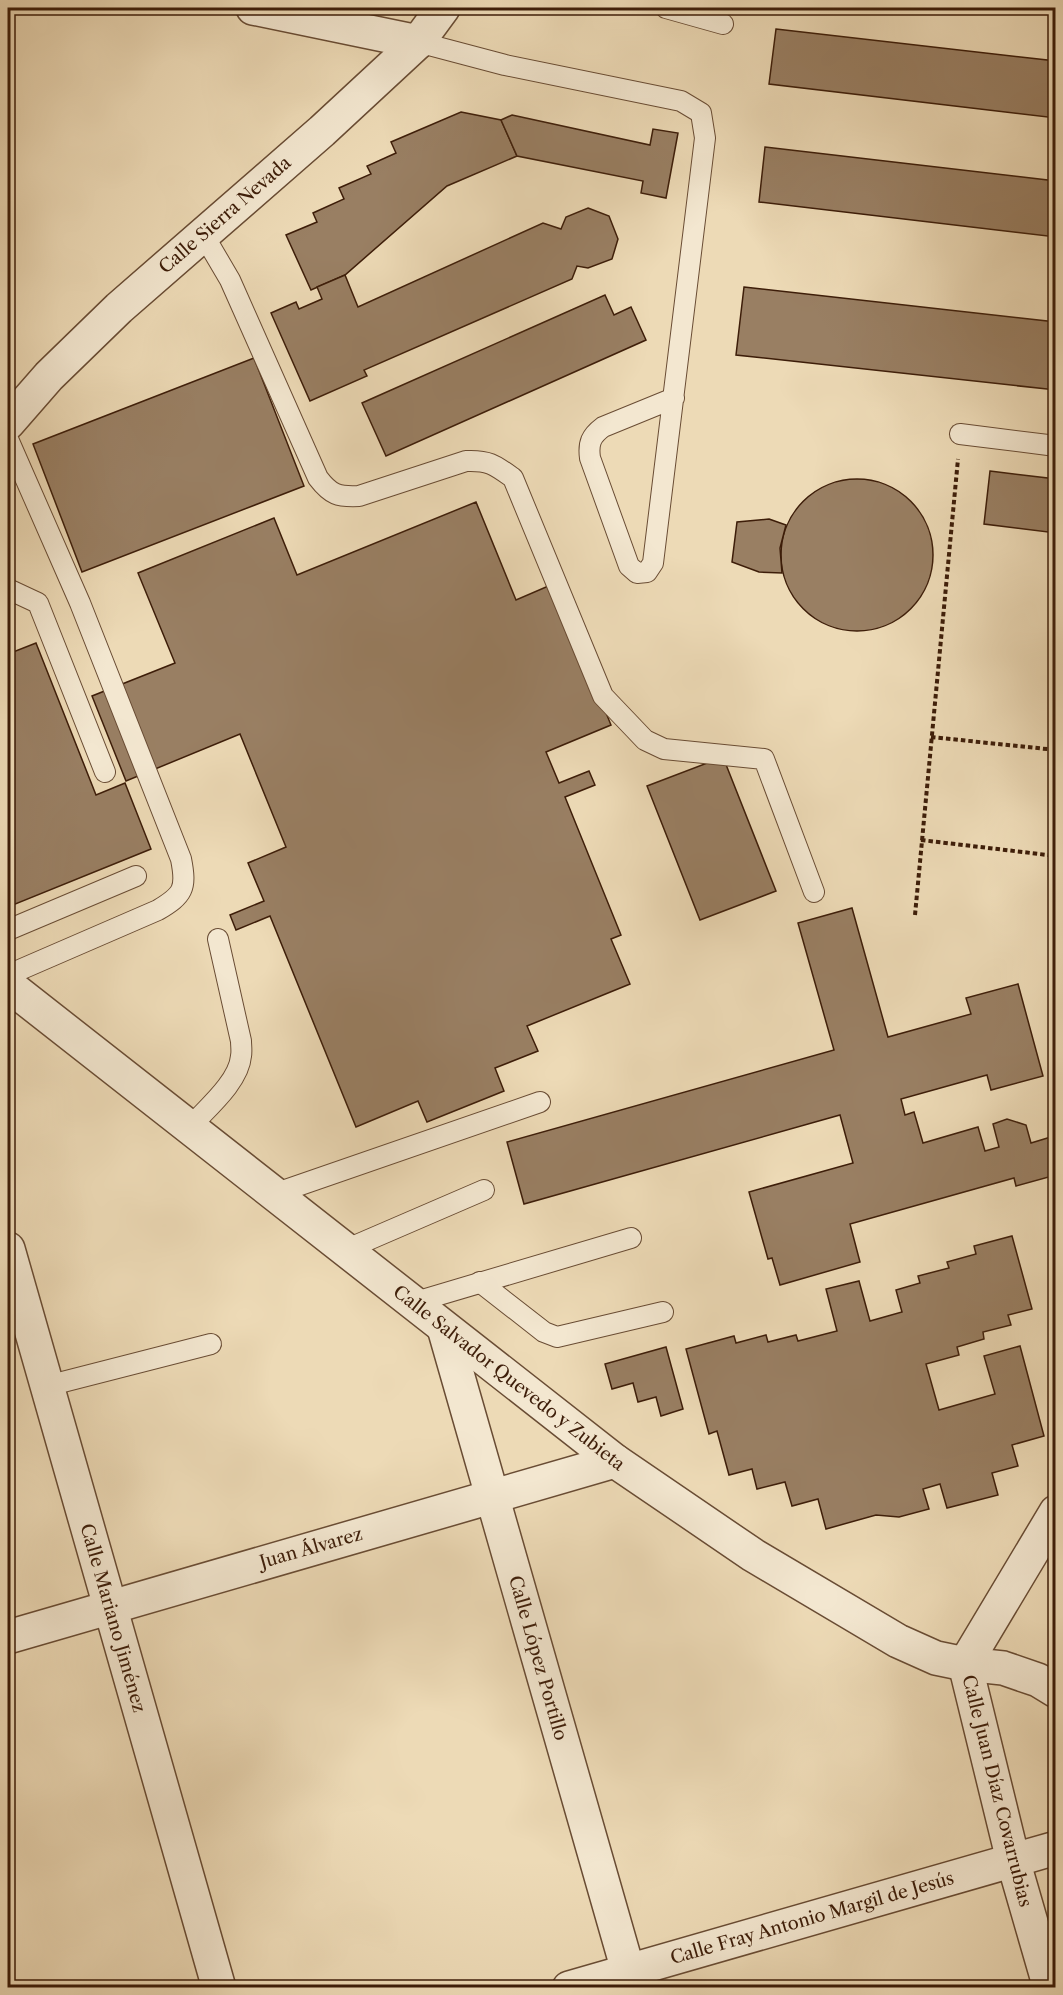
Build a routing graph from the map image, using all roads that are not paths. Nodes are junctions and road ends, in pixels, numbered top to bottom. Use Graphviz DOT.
graph roads {
  1 [pos="253,8"];
  2 [pos="443,8"];
  3 [pos="666,8"];
  4 [pos="723,24"];
  5 [pos="418,42"];
  6 [pos="203,234"];
  7 [pos="674,398"];
  8 [pos="8,423"];
  9 [pos="960,434"];
  10 [pos="8,439"];
  11 [pos="1056,446"];
  12 [pos="8,589"];
  13 [pos="105,772"];
  14 [pos="136,876"];
  15 [pos="814,892"];
  16 [pos="8,930"];
  17 [pos="218,939"];
  18 [pos="9,975"];
  19 [pos="540,1102"];
  20 [pos="189,1128"];
  21 [pos="484,1190"];
  22 [pos="274,1194"];
  23 [pos="631,1238"];
  24 [pos="8,1249"];
  25 [pos="345,1250"];
  26 [pos="480,1282"];
  27 [pos="412,1303"];
  28 [pos="663,1312"];
  29 [pos="444,1328"];
  30 [pos="211,1344"];
  31 [pos="47,1386"];
  32 [pos="615,1461"];
  33 [pos="492,1496"];
  34 [pos="1056,1512"];
  35 [pos="110,1606"];
  36 [pos="8,1637"];
  37 [pos="965,1664"];
  38 [pos="1056,1691"];
  39 [pos="1056,1848"];
  40 [pos="1013,1860"];
  41 [pos="631,1979"];
  42 [pos="219,1988"];
  43 [pos="569,1988"];
  44 [pos="1050,1988"];
  1 -- 5 [label="street"];
  2 -- 5 [label="street, Calle Sierra Nevada"];
  3 -- 4 [label="lane"];
  5 -- 6 [label="street, Calle Sierra Nevada"];
  5 -- 7 [label="lane"];
  6 -- 8 [label="street, Calle Sierra Nevada"];
  6 -- 15 [label="lane"];
  7 -- 7 [label="lane"];
  9 -- 11 [label="lane"];
  10 -- 18 [label="lane"];
  12 -- 13 [label="lane"];
  14 -- 16 [label="lane"];
  17 -- 20 [label="lane"];
  18 -- 20 [label="street, Calle Salvador Quevedo y Zubieta"];
  19 -- 22 [label="lane"];
  20 -- 22 [label="street, Calle Salvador Quevedo y Zubieta"];
  21 -- 25 [label="lane"];
  22 -- 25 [label="street, Calle Salvador Quevedo y Zubieta"];
  23 -- 26 [label="lane"];
  24 -- 31 [label="street, Calle Mariano Jiménez"];
  25 -- 27 [label="street, Calle Salvador Quevedo y Zubieta"];
  26 -- 27 [label="lane"];
  26 -- 28 [label="lane"];
  27 -- 29 [label="street, Calle Salvador Quevedo y Zubieta"];
  29 -- 32 [label="street, Calle Salvador Quevedo y Zubieta"];
  29 -- 33 [label="street, Calle López Portillo"];
  30 -- 31 [label="lane"];
  31 -- 35 [label="street, Calle Mariano Jiménez"];
  32 -- 33 [label="street, Juan Álvarez"];
  32 -- 37 [label="street, Calle Salvador Quevedo y Zubieta"];
  33 -- 35 [label="street, Juan Álvarez"];
  33 -- 41 [label="street, Calle López Portillo"];
  34 -- 37 [label="street"];
  35 -- 36 [label="street, Juan Álvarez"];
  35 -- 42 [label="street, Calle Mariano Jiménez"];
  37 -- 38 [label="street, Calle Salvador Quevedo y Zubieta"];
  37 -- 40 [label="street, Calle Juan Díaz Covarrubias"];
  39 -- 40 [label="street, Calle Fray Antonio Margil de Jesús"];
  40 -- 41 [label="street, Calle Fray Antonio Margil de Jesús"];
  40 -- 44 [label="street, Calle Juan Díaz Covarrubias"];
  41 -- 43 [label="street, Calle Fray Antonio Margil de Jesús"];
}
